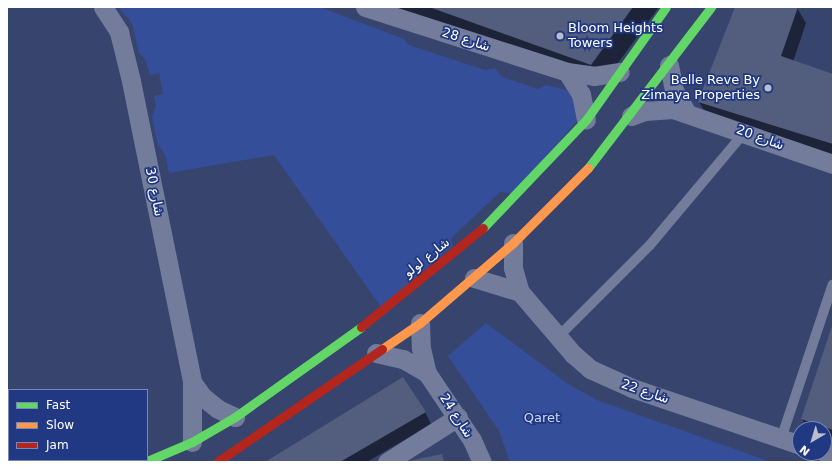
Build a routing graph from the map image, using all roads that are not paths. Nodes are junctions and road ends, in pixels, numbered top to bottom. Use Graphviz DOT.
graph roads {
  1 [pos="103,7"];
  2 [pos="365,7"];
  3 [pos="666,7"];
  4 [pos="711,7"];
  5 [pos="669,65"];
  6 [pos="567,72"];
  7 [pos="620,72"];
  8 [pos="687,113"];
  9 [pos="631,116"];
  10 [pos="586,120"];
  11 [pos="744,133"];
  12 [pos="833,164"];
  13 [pos="513,243"];
  14 [pos="474,278"];
  15 [pos="833,284"];
  16 [pos="520,292"];
  17 [pos="420,323"];
  18 [pos="558,337"];
  19 [pos="376,353"];
  20 [pos="427,372"];
  21 [pos="192,382"];
  22 [pos="458,416"];
  23 [pos="235,417"];
  24 [pos="781,438"];
  25 [pos="192,442"];
  26 [pos="792,442"];
  27 [pos="148,461"];
  28 [pos="219,461"];
  29 [pos="388,462"];
  30 [pos="482,462"];
  1 -- 21 [label="street, شارع 30"];
  2 -- 6 [label="street, شارع 28"];
  3 -- 7 [label="street, شارع لولو"];
  4 -- 5 [label="street"];
  5 -- 8 [label="street"];
  5 -- 9 [label="street"];
  6 -- 7 [label="street, شارع 28"];
  6 -- 10 [label="street"];
  7 -- 10 [label="street, شارع لولو"];
  8 -- 9 [label="street, شارع 20"];
  8 -- 11 [label="street, شارع 20"];
  9 -- 13 [label="street"];
  10 -- 23 [label="street, شارع لولو"];
  11 -- 12 [label="street, شارع 20"];
  11 -- 18 [label="lane"];
  13 -- 14 [label="street"];
  13 -- 16 [label="street, شارع 22"];
  14 -- 16 [label="street"];
  14 -- 17 [label="street"];
  15 -- 24 [label="lane"];
  16 -- 18 [label="street, شارع 22"];
  17 -- 19 [label="street"];
  17 -- 20 [label="street, شارع 24"];
  18 -- 24 [label="street, شارع 22"];
  19 -- 20 [label="street, شارع 24"];
  19 -- 28 [label="street"];
  20 -- 22 [label="street, شارع 24"];
  21 -- 23 [label="street, شارع 30"];
  21 -- 25 [label="street, شارع 30"];
  22 -- 29 [label="street"];
  22 -- 30 [label="street, شارع 24"];
  23 -- 25 [label="street, شارع لولو"];
  24 -- 26 [label="street, شارع 22"];
  25 -- 27 [label="street, شارع لولو"];
}
